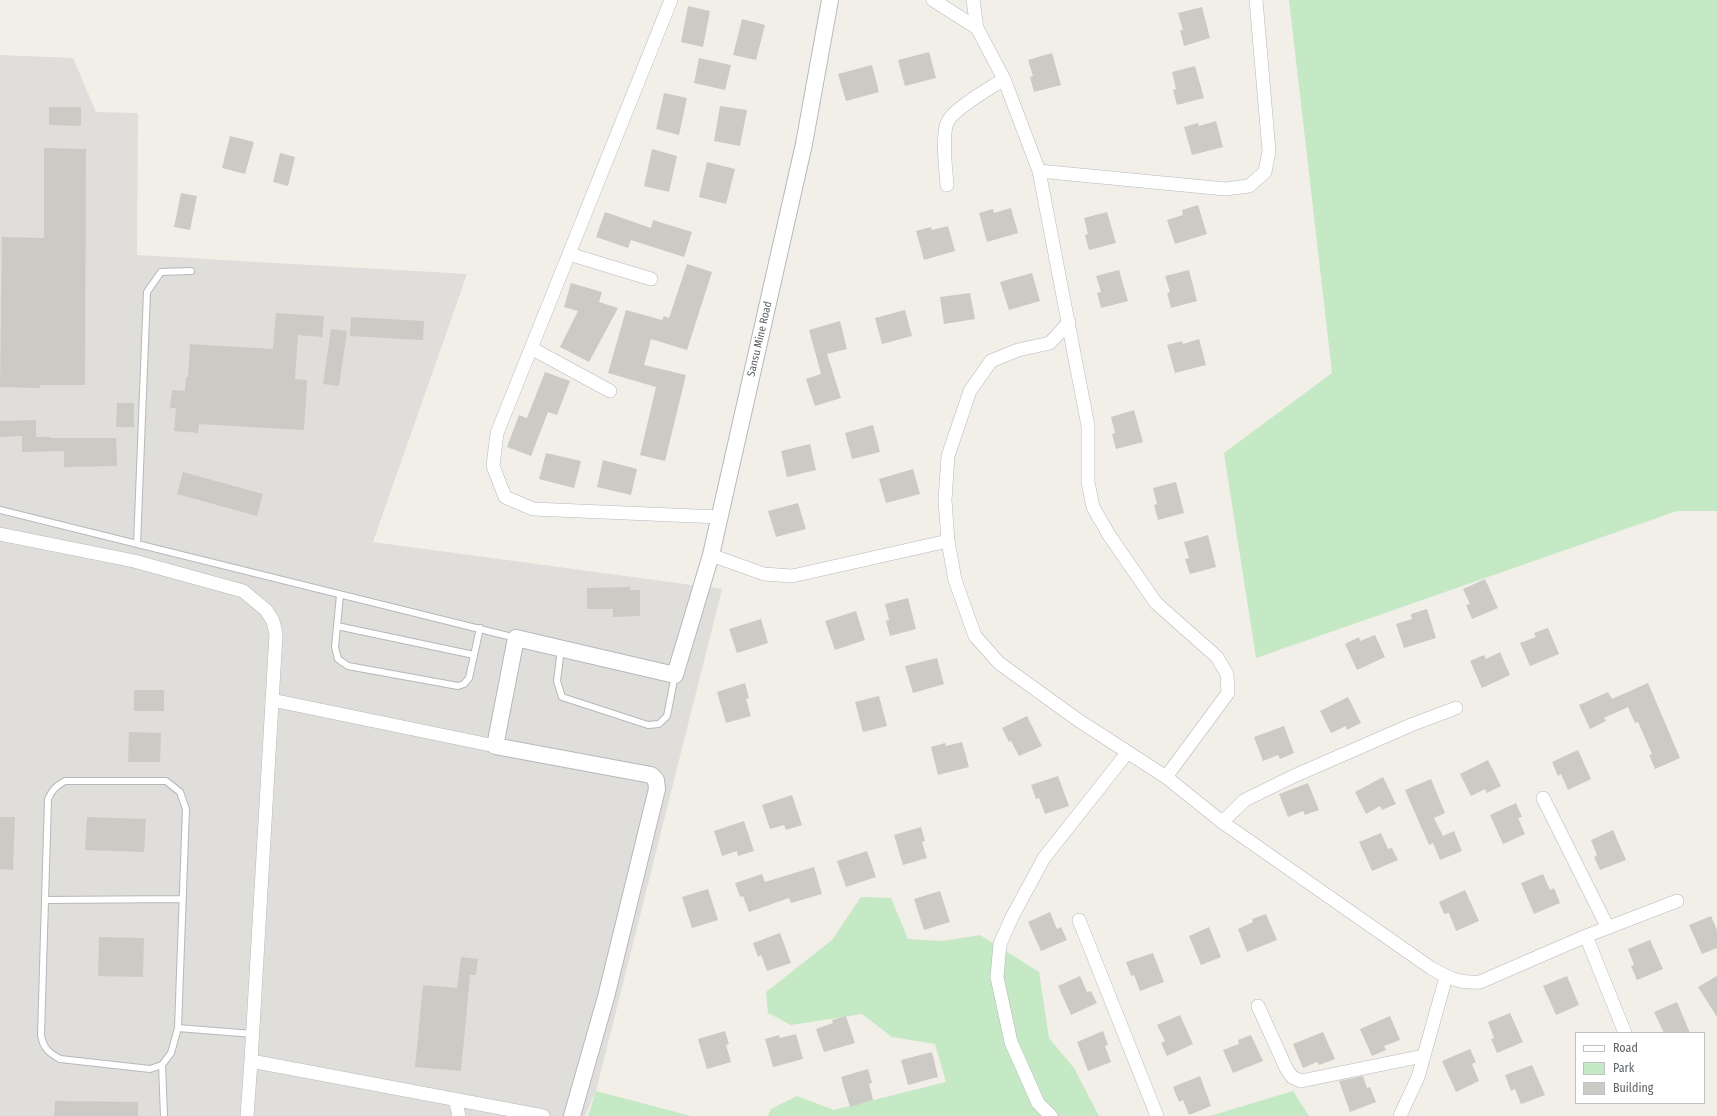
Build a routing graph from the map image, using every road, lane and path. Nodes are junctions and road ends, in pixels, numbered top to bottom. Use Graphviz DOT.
graph roads {
  1 [pos="671,0"];
  2 [pos="830,0"];
  3 [pos="933,0"];
  4 [pos="973,0"];
  5 [pos="1256,0"];
  6 [pos="977,28"];
  7 [pos="1004,79"];
  8 [pos="1039,170"];
  9 [pos="947,186"];
  10 [pos="568,254"];
  11 [pos="191,270"];
  12 [pos="652,280"];
  13 [pos="1069,322"];
  14 [pos="531,348"];
  15 [pos="610,391"];
  16 [pos="0,510"];
  17 [pos="719,517"];
  18 [pos="0,534"];
  19 [pos="948,541"];
  20 [pos="137,544"];
  21 [pos="711,555"];
  22 [pos="340,595"];
  23 [pos="337,626"];
  24 [pos="480,628"];
  25 [pos="516,638"];
  26 [pos="562,648"];
  27 [pos="474,655"];
  28 [pos="675,675"];
  29 [pos="272,700"];
  30 [pos="1456,708"];
  31 [pos="495,746"];
  32 [pos="1127,753"];
  33 [pos="1166,778"];
  34 [pos="1543,798"];
  35 [pos="1222,822"];
  36 [pos="183,899"];
  37 [pos="45,900"];
  38 [pos="1677,901"];
  39 [pos="1079,920"];
  40 [pos="1608,928"];
  41 [pos="1586,936"];
  42 [pos="1446,977"];
  43 [pos="1258,1006"];
  44 [pos="178,1028"];
  45 [pos="1625,1032"];
  46 [pos="253,1034"];
  47 [pos="1423,1056"];
  48 [pos="251,1061"];
  49 [pos="162,1065"];
  50 [pos="455,1099"];
  51 [pos="164,1116"];
  52 [pos="247,1116"];
  53 [pos="459,1116"];
  54 [pos="543,1116"];
  55 [pos="572,1116"];
  56 [pos="1051,1116"];
  57 [pos="1157,1116"];
  58 [pos="1400,1116"];
  1 -- 10 [label="street"];
  2 -- 17 [label="street, Sansu Mine Road"];
  3 -- 6 [label="street"];
  4 -- 6 [label="street"];
  5 -- 8 [label="street"];
  6 -- 7 [label="street"];
  7 -- 8 [label="street"];
  7 -- 9 [label="street"];
  8 -- 13 [label="street"];
  10 -- 12 [label="street"];
  10 -- 14 [label="street"];
  11 -- 20 [label="lane"];
  13 -- 19 [label="street"];
  13 -- 33 [label="street"];
  14 -- 15 [label="street"];
  14 -- 17 [label="street"];
  16 -- 20 [label="lane"];
  17 -- 21 [label="street, Sansu Mine Road"];
  18 -- 29 [label="street"];
  19 -- 21 [label="street"];
  19 -- 32 [label="street"];
  20 -- 22 [label="lane"];
  21 -- 28 [label="street, Sansu Mine Road"];
  22 -- 23 [label="lane"];
  22 -- 24 [label="lane"];
  23 -- 27 [label="lane"];
  23 -- 27 [label="lane"];
  24 -- 25 [label="lane"];
  24 -- 27 [label="lane"];
  25 -- 26 [label="street"];
  25 -- 31 [label="street"];
  26 -- 28 [label="street"];
  26 -- 28 [label="lane"];
  29 -- 31 [label="street"];
  29 -- 46 [label="street"];
  30 -- 35 [label="street"];
  31 -- 55 [label="street"];
  32 -- 33 [label="street"];
  32 -- 56 [label="street"];
  33 -- 35 [label="street"];
  34 -- 40 [label="street"];
  35 -- 42 [label="street"];
  36 -- 37 [label="lane"];
  36 -- 37 [label="lane"];
  36 -- 44 [label="lane"];
  37 -- 49 [label="lane"];
  38 -- 40 [label="street"];
  39 -- 57 [label="street"];
  40 -- 41 [label="street"];
  41 -- 42 [label="street"];
  41 -- 45 [label="street"];
  42 -- 47 [label="street"];
  43 -- 47 [label="street"];
  44 -- 46 [label="lane"];
  44 -- 49 [label="lane"];
  46 -- 48 [label="street"];
  47 -- 58 [label="street"];
  48 -- 50 [label="street"];
  48 -- 52 [label="street"];
  49 -- 51 [label="lane"];
  50 -- 53 [label="street"];
  50 -- 54 [label="street"];
}
